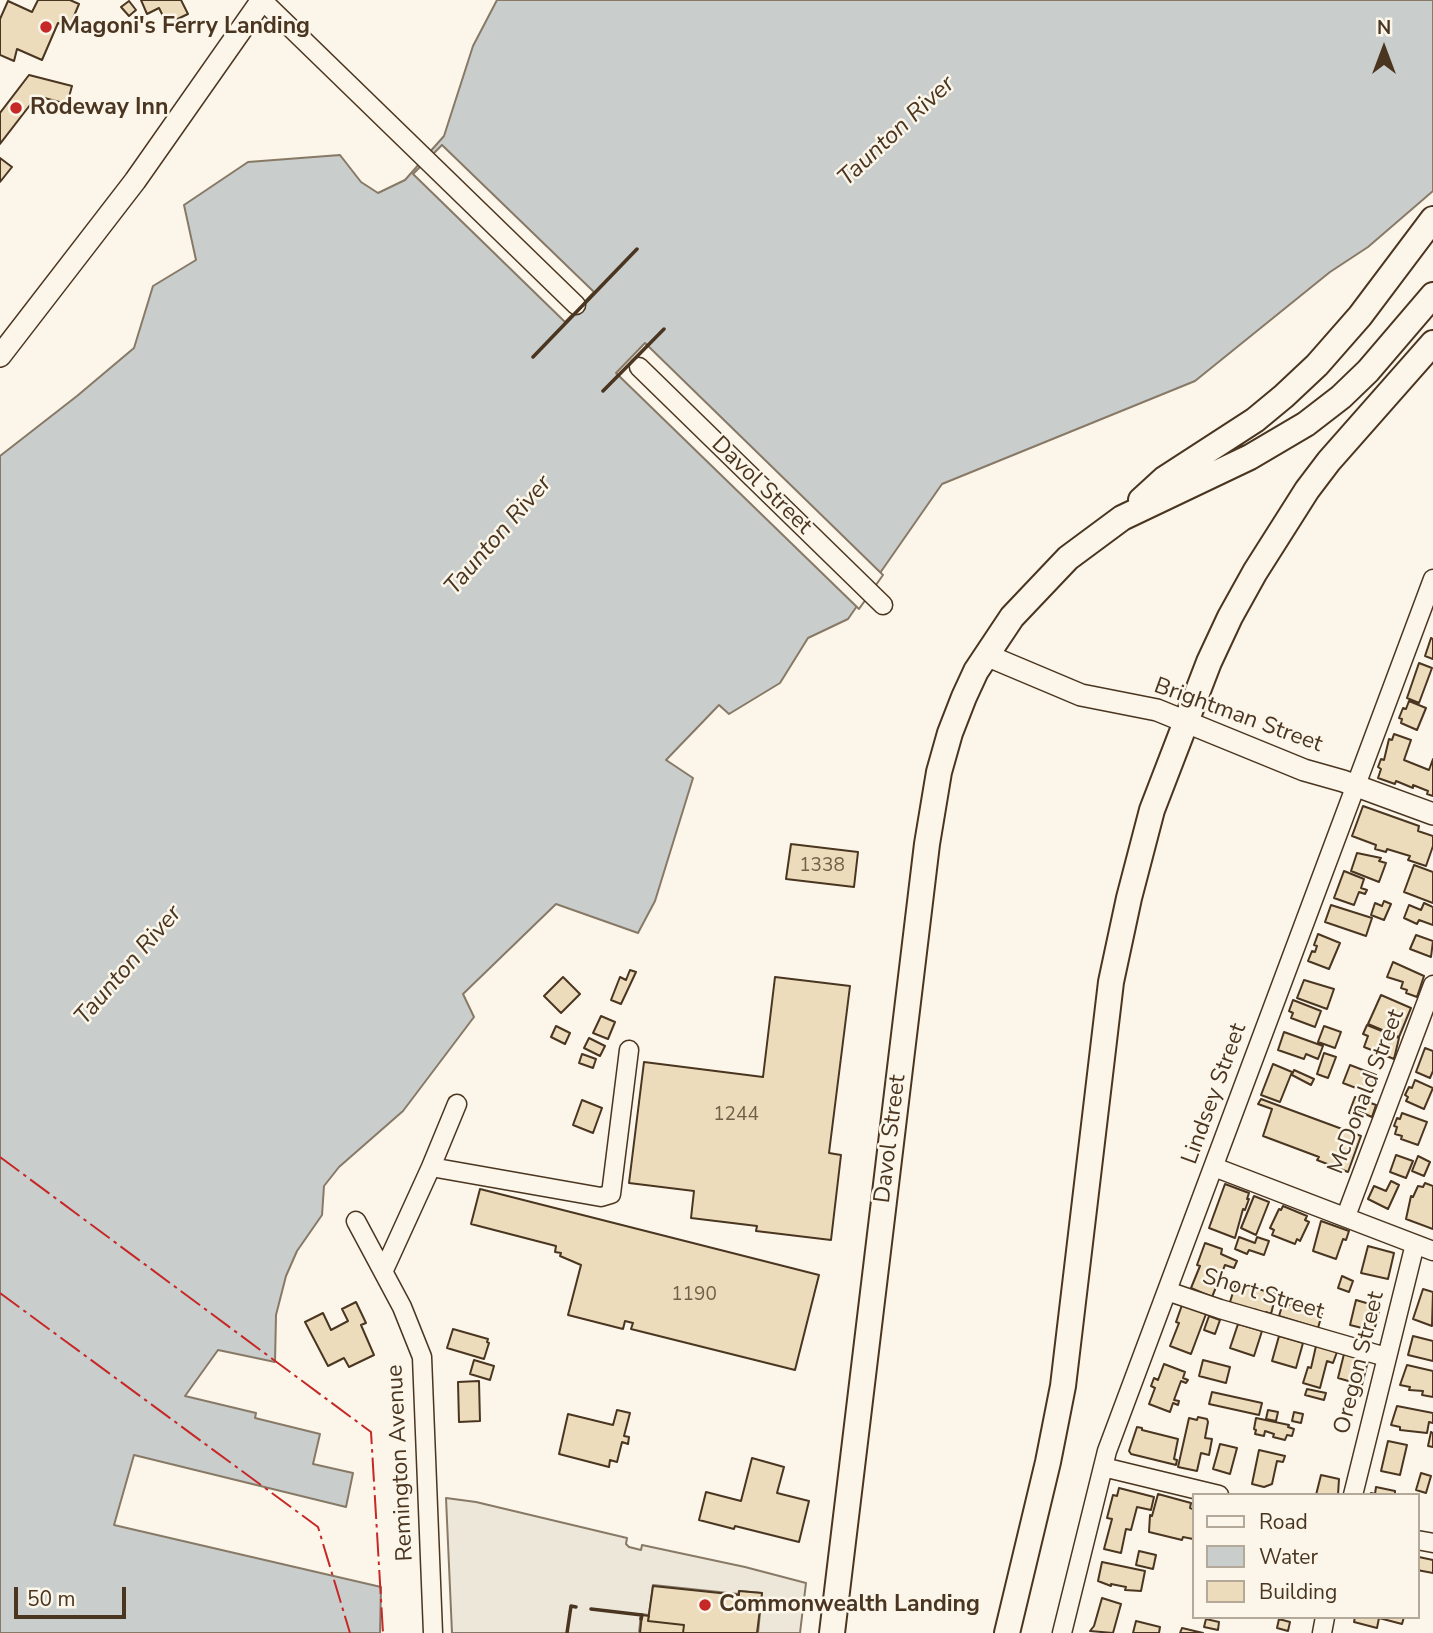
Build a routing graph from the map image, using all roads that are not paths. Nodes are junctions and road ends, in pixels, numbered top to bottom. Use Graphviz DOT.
graph roads {
  1 [pos="262,0"];
  2 [pos="1433,219"];
  3 [pos="1433,295"];
  4 [pos="576,305"];
  5 [pos="1433,343"];
  6 [pos="0,356"];
  7 [pos="639,367"];
  8 [pos="1122,518"];
  9 [pos="1433,579"];
  10 [pos="883,605"];
  11 [pos="1426,619"];
  12 [pos="986,655"];
  13 [pos="1185,720"];
  14 [pos="1355,788"];
  15 [pos="1433,814"];
  16 [pos="1433,985"];
  17 [pos="629,1050"];
  18 [pos="457,1104"];
  19 [pos="431,1167"];
  20 [pos="1214,1167"];
  21 [pos="1346,1216"];
  22 [pos="356,1221"];
  23 [pos="1415,1244"];
  24 [pos="1433,1251"];
  25 [pos="384,1270"];
  26 [pos="1167,1291"];
  27 [pos="1386,1357"];
  28 [pos="1103,1467"];
  29 [pos="1211,1493"];
  30 [pos="1353,1493"];
  31 [pos="433,1633"];
  32 [pos="832,1633"];
  33 [pos="1007,1633"];
  34 [pos="1062,1633"];
  1 -- 4 [label="street"];
  1 -- 6 [label="main road"];
  2 -- 8 [label="highway"];
  3 -- 8 [label="highway"];
  5 -- 13 [label="highway"];
  7 -- 10 [label="street, Davol Street"];
  8 -- 12 [label="highway, Davol Street"];
  9 -- 11 [label="street, Lindsey Street"];
  11 -- 14 [label="street, Lindsey Street"];
  12 -- 13 [label="main road, Brightman Street"];
  12 -- 32 [label="highway, Davol Street"];
  13 -- 14 [label="main road, Brightman Street"];
  13 -- 33 [label="highway"];
  14 -- 15 [label="main road, Brightman Street"];
  14 -- 20 [label="street, Lindsey Street"];
  16 -- 21 [label="street, McDonald Street"];
  17 -- 19 [label="street"];
  18 -- 19 [label="street"];
  19 -- 25 [label="street"];
  20 -- 21 [label="street"];
  20 -- 26 [label="street, Lindsey Street"];
  21 -- 23 [label="street"];
  22 -- 25 [label="street, Remington Avenue"];
  23 -- 24 [label="street"];
  23 -- 27 [label="street, Oregon Street"];
  25 -- 31 [label="street, Remington Avenue"];
  26 -- 27 [label="street, Short Street"];
  26 -- 28 [label="street, Lindsey Street"];
  27 -- 30 [label="street, Oregon Street"];
  28 -- 29 [label="street"];
  28 -- 34 [label="street, Lindsey Street"];
}
